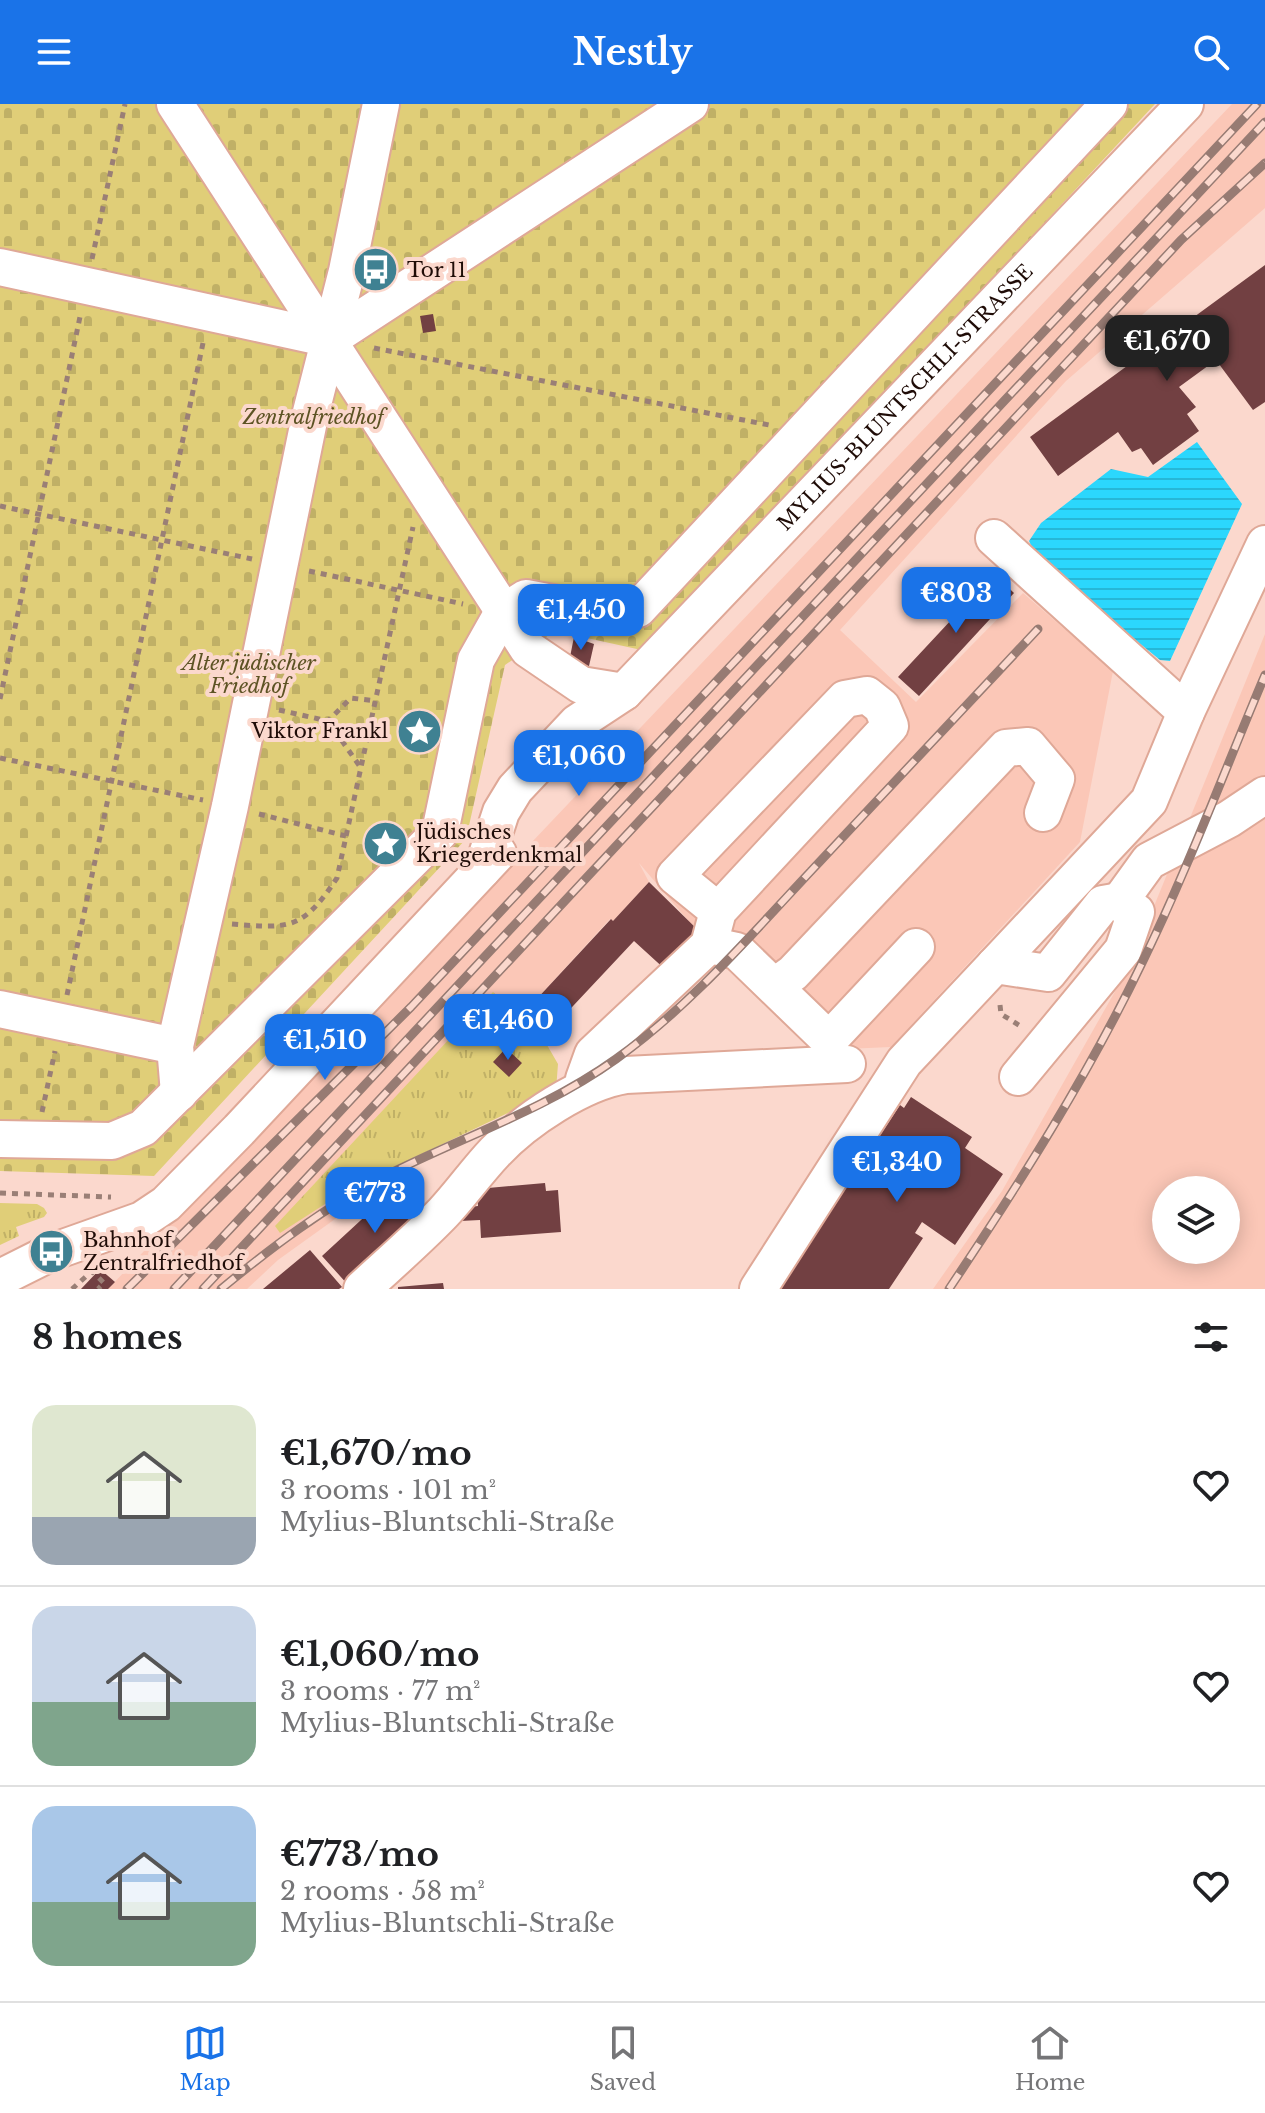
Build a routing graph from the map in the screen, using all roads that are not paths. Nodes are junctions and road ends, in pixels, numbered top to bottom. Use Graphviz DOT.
graph roads {
  1 [pos="175,104"];
  2 [pos="381,104"];
  3 [pos="690,104"];
  4 [pos="1109,104"];
  5 [pos="1185,104"];
  6 [pos="0,267"];
  7 [pos="347,271"];
  8 [pos="388,301"];
  9 [pos="330,339"];
  10 [pos="994,538"];
  11 [pos="1265,544"];
  12 [pos="503,612"];
  13 [pos="624,692"];
  14 [pos="1186,712"];
  15 [pos="1265,795"];
  16 [pos="1043,813"];
  17 [pos="1120,901"];
  18 [pos="718,911"];
  19 [pos="709,945"];
  20 [pos="916,947"];
  21 [pos="995,965"];
  22 [pos="775,986"];
  23 [pos="0,1009"];
  24 [pos="175,1046"];
  25 [pos="847,1064"];
  26 [pos="1018,1077"];
  27 [pos="588,1086"];
  28 [pos="179,1093"];
  29 [pos="0,1139"];
  30 [pos="52,1252"];
  31 [pos="0,1260"];
  32 [pos="0,1278"];
  33 [pos="362,1289"];
  34 [pos="758,1289"];
  1 -- 9 [label="street"];
  2 -- 7 [label="street"];
  3 -- 8 [label="street"];
  4 -- 12 [label="street"];
  5 -- 13 [label="street, MYLIUS-BLUNTSCHLI-STRASSE"];
  6 -- 9 [label="street"];
  7 -- 8 [label="street"];
  7 -- 9 [label="street"];
  8 -- 9 [label="street"];
  9 -- 12 [label="street"];
  9 -- 24 [label="street"];
  10 -- 14 [label="street"];
  11 -- 14 [label="street"];
  12 -- 13 [label="street"];
  12 -- 28 [label="street"];
  13 -- 30 [label="street, MYLIUS-BLUNTSCHLI-STRASSE"];
  14 -- 21 [label="street"];
  15 -- 17 [label="street"];
  16 -- 22 [label="street"];
  17 -- 21 [label="street"];
  17 -- 26 [label="street"];
  18 -- 18 [label="street"];
  18 -- 19 [label="street"];
  19 -- 22 [label="street"];
  19 -- 27 [label="street"];
  20 -- 22 [label="street"];
  21 -- 34 [label="street"];
  23 -- 24 [label="street"];
  24 -- 28 [label="street"];
  25 -- 27 [label="street"];
  27 -- 33 [label="street"];
  28 -- 29 [label="street"];
  30 -- 31 [label="street, MYLIUS-BLUNTSCHLI-STRASSE"];
  30 -- 32 [label="street, MYLIUS-BLUNTSCHLI-STRASSE"];
}
